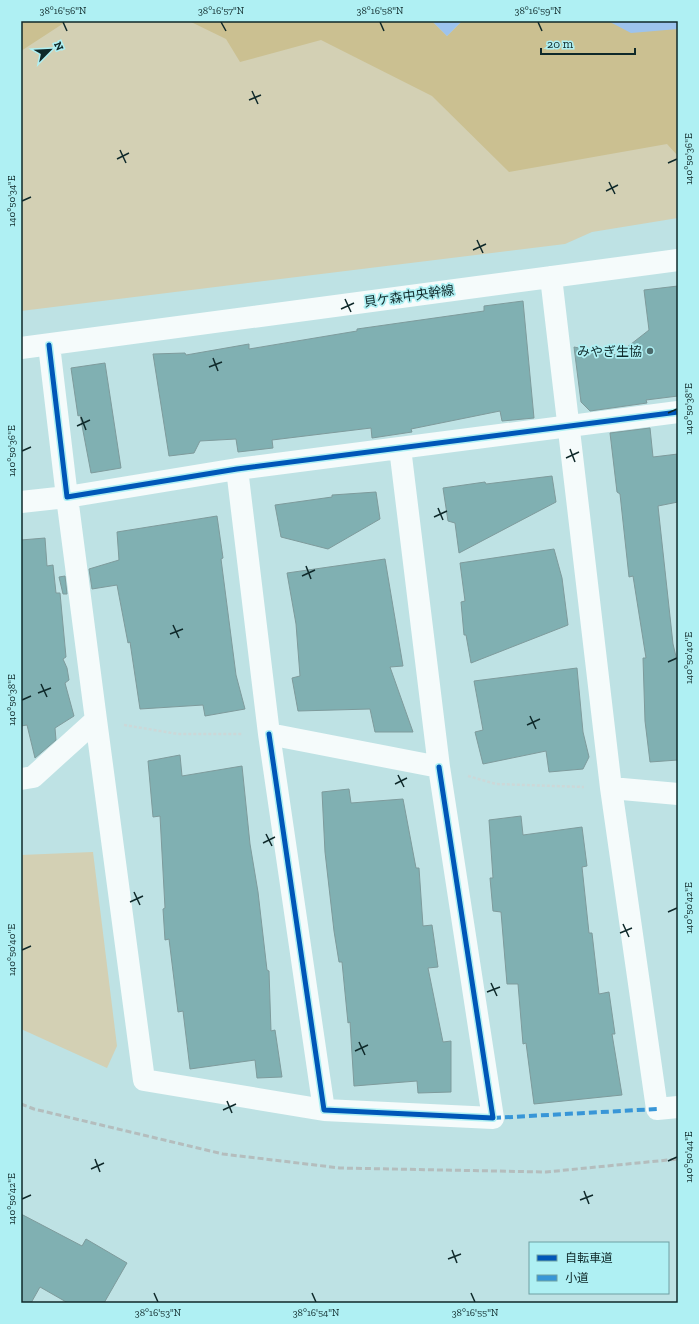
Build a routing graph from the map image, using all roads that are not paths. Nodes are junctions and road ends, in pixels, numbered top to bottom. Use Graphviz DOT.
graph roads {
  1 [pos="678,260"];
  2 [pos="550,277"];
  3 [pos="49,344"];
  4 [pos="21,348"];
  5 [pos="678,412"];
  6 [pos="569,426"];
  7 [pos="400,448"];
  8 [pos="237,469"];
  9 [pos="67,497"];
  10 [pos="21,502"];
  11 [pos="96,720"];
  12 [pos="269,734"];
  13 [pos="439,767"];
  14 [pos="21,779"];
  15 [pos="611,788"];
  16 [pos="678,794"];
  17 [pos="678,1107"];
  18 [pos="324,1110"];
  1 -- 2 [label="street, 貝ケ森中央幹線"];
  2 -- 3 [label="street, 貝ケ森中央幹線"];
  2 -- 6 [label="street"];
  3 -- 4 [label="street, 貝ケ森中央幹線"];
  3 -- 9 [label="street"];
  5 -- 6 [label="street"];
  6 -- 7 [label="street"];
  6 -- 15 [label="street"];
  7 -- 8 [label="street"];
  7 -- 13 [label="street"];
  8 -- 9 [label="street"];
  8 -- 12 [label="street"];
  9 -- 10 [label="street"];
  9 -- 11 [label="street"];
  11 -- 14 [label="street"];
  11 -- 18 [label="street"];
  12 -- 13 [label="street"];
  12 -- 18 [label="street"];
  13 -- 18 [label="street"];
  15 -- 16 [label="street"];
  15 -- 17 [label="street"];
}
